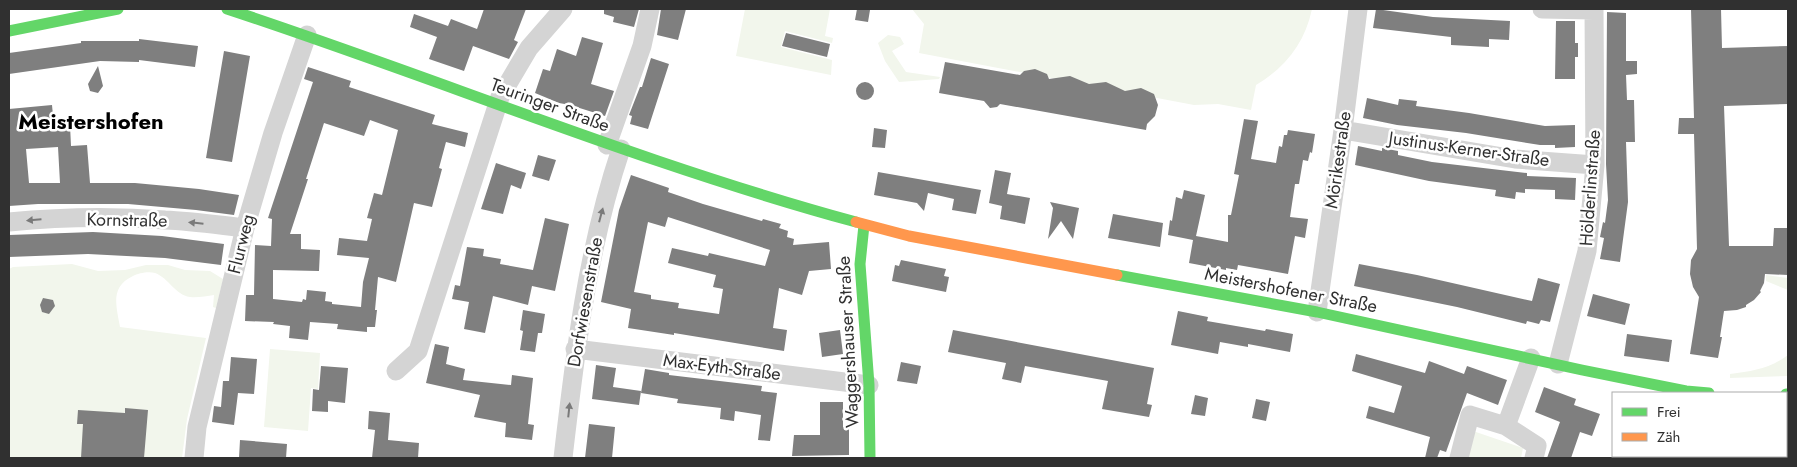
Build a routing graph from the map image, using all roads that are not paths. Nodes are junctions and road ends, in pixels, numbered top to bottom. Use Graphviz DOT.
graph roads {
  1 [pos="118,9"];
  2 [pos="227,9"];
  3 [pos="563,9"];
  4 [pos="650,9"];
  5 [pos="1358,9"];
  6 [pos="1542,9"];
  7 [pos="1594,9"];
  8 [pos="277,16"];
  9 [pos="9,31"];
  10 [pos="307,35"];
  11 [pos="497,105"];
  12 [pos="1343,130"];
  13 [pos="614,147"];
  14 [pos="1595,165"];
  15 [pos="9,222"];
  16 [pos="864,225"];
  17 [pos="245,228"];
  18 [pos="1317,312"];
  19 [pos="575,349"];
  20 [pos="1531,358"];
  21 [pos="1558,364"];
  22 [pos="396,371"];
  23 [pos="869,385"];
  24 [pos="1698,392"];
  25 [pos="1506,426"];
  26 [pos="194,458"];
  27 [pos="563,458"];
  28 [pos="870,458"];
  29 [pos="1458,458"];
  30 [pos="1534,458"];
  1 -- 9 [label="street"];
  2 -- 8 [label="street, Teuringer Straße"];
  3 -- 11 [label="street"];
  4 -- 13 [label="street, Dorfwiesenstraße"];
  5 -- 12 [label="street, Mörikestraße"];
  6 -- 7 [label="street"];
  7 -- 14 [label="street, Hölderlinstraße"];
  8 -- 10 [label="street, Teuringer Straße"];
  10 -- 11 [label="street, Teuringer Straße"];
  10 -- 17 [label="street, Flurweg"];
  11 -- 13 [label="street, Teuringer Straße"];
  11 -- 22 [label="street"];
  12 -- 14 [label="street, Justinus-Kerner-Straße"];
  12 -- 18 [label="street, Mörikestraße"];
  13 -- 16 [label="street, Teuringer Straße"];
  19 -- 13 [label="street, Dorfwiesenstraße, one-way"];
  14 -- 21 [label="street, Hölderlinstraße"];
  17 -- 15 [label="street, Kornstraße, one-way"];
  16 -- 18 [label="street, Meistershofener Straße"];
  16 -- 23 [label="street, Waggershauser Straße"];
  17 -- 26 [label="street, Flurweg"];
  18 -- 20 [label="street, Meistershofener Straße"];
  19 -- 23 [label="street, Max-Eyth-Straße"];
  27 -- 19 [label="street, Dorfwiesenstraße, one-way"];
  20 -- 21 [label="street, Meistershofener Straße"];
  20 -- 25 [label="street"];
  21 -- 24 [label="street, Meistershofener Straße"];
  23 -- 28 [label="street, Waggershauser Straße"];
  25 -- 29 [label="street"];
  25 -- 30 [label="street"];
}
